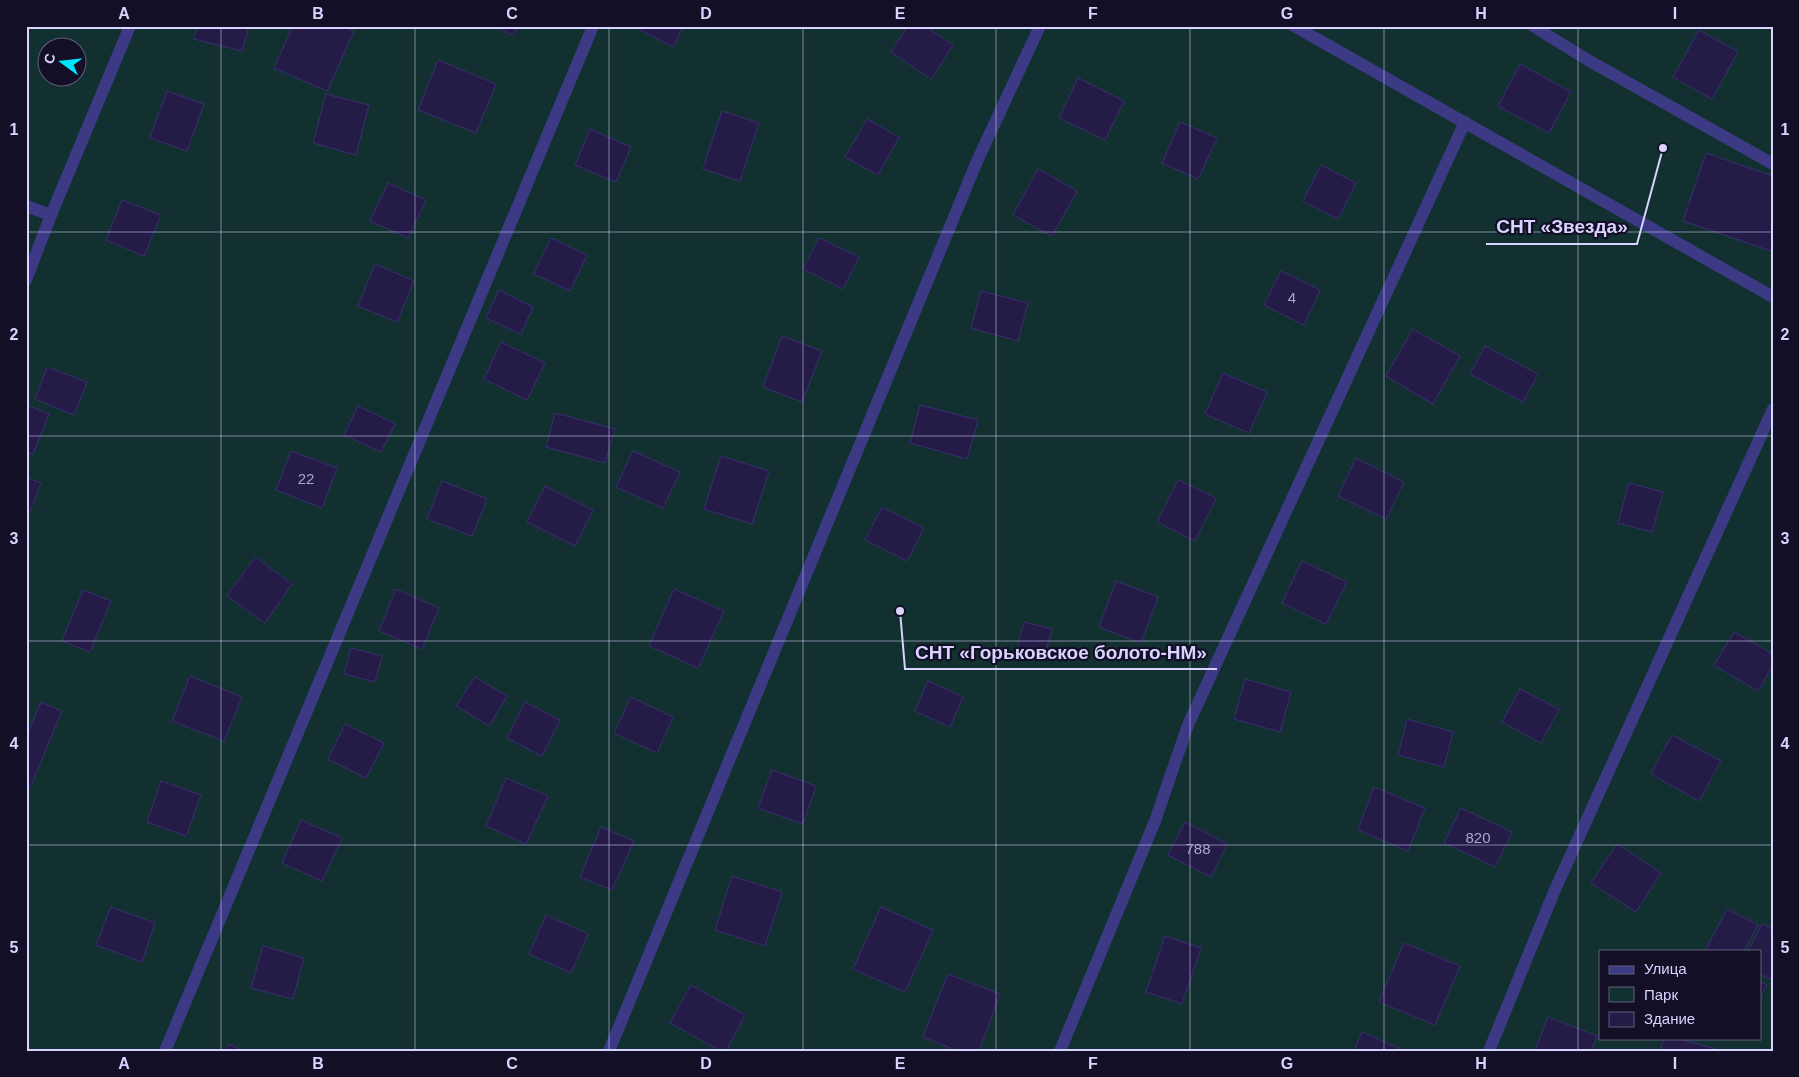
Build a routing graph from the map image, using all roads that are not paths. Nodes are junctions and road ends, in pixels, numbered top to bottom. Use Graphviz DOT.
graph roads {
  1 [pos="130,26"];
  2 [pos="593,26"];
  3 [pos="1040,26"];
  4 [pos="1294,26"];
  5 [pos="1533,26"];
  6 [pos="1465,122"];
  7 [pos="1773,164"];
  8 [pos="26,206"];
  9 [pos="51,215"];
  10 [pos="26,280"];
  11 [pos="1773,296"];
  12 [pos="1773,409"];
  13 [pos="166,1051"];
  14 [pos="609,1051"];
  15 [pos="1060,1051"];
  16 [pos="1489,1051"];
  1 -- 9 [label="street"];
  2 -- 13 [label="street"];
  3 -- 14 [label="street"];
  4 -- 6 [label="street"];
  5 -- 7 [label="street"];
  6 -- 11 [label="street"];
  6 -- 15 [label="street"];
  8 -- 9 [label="street"];
  9 -- 10 [label="street"];
  12 -- 16 [label="street"];
}
